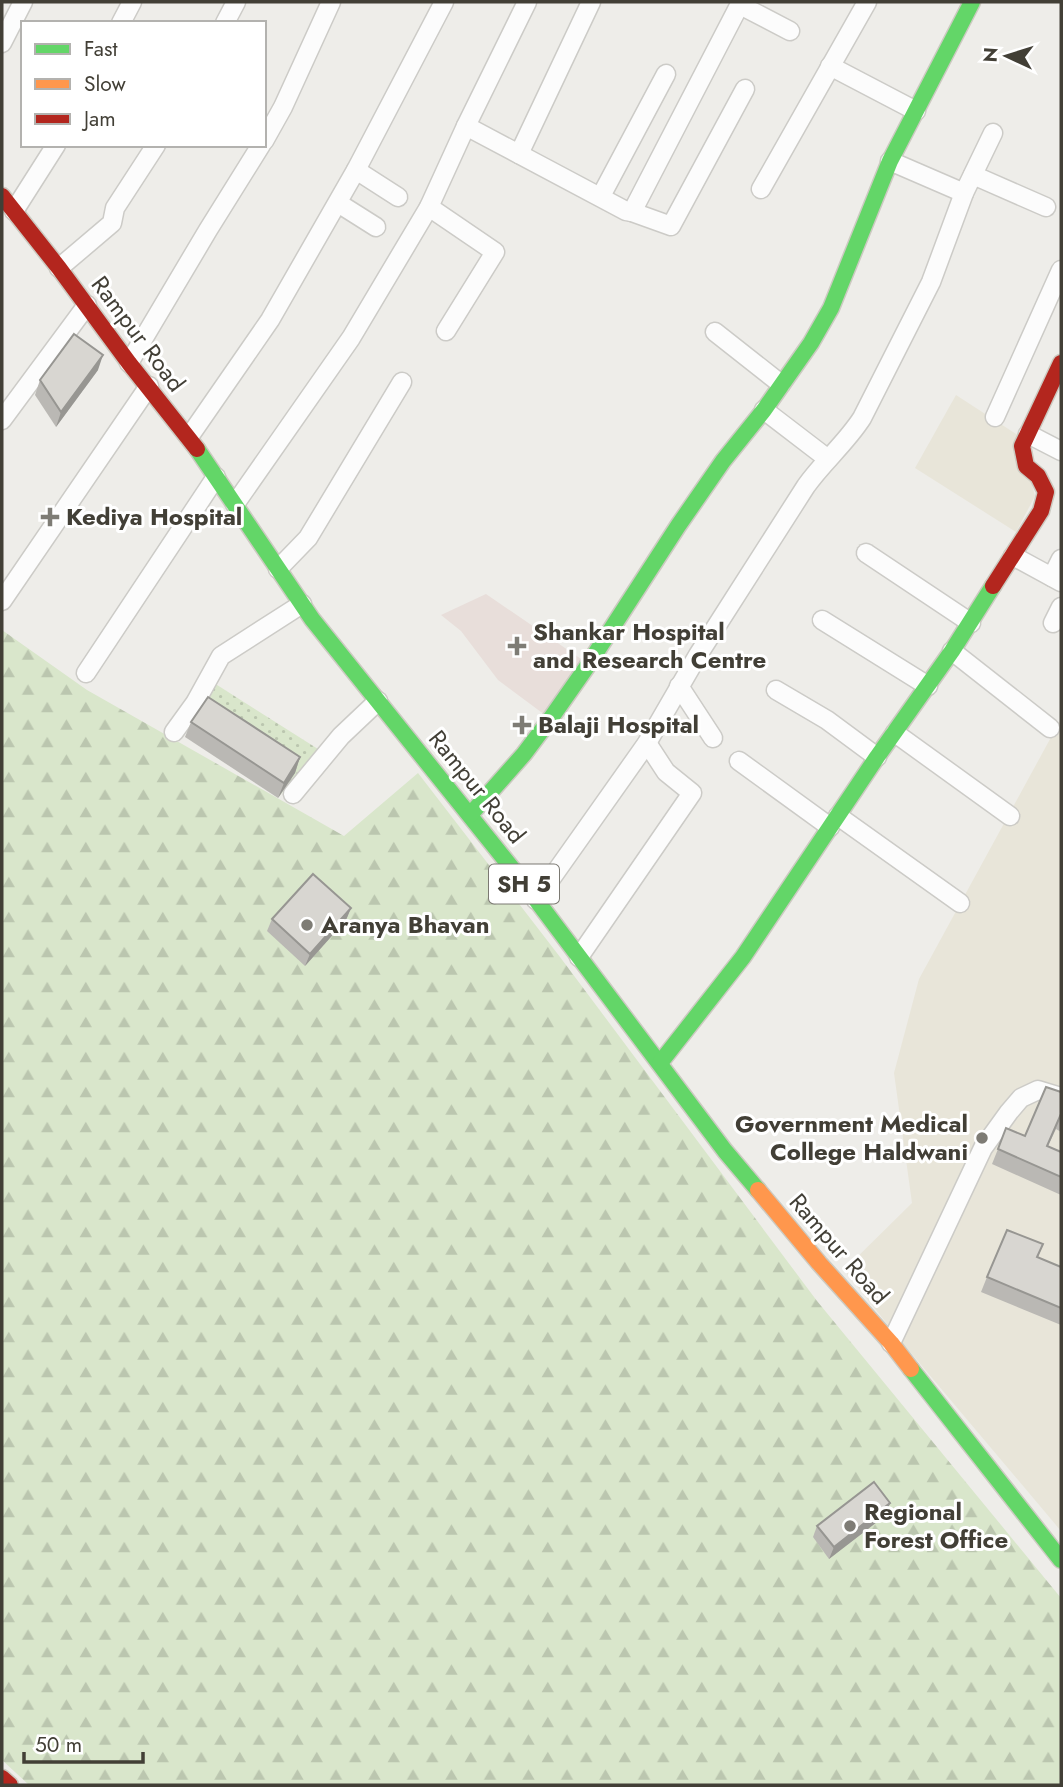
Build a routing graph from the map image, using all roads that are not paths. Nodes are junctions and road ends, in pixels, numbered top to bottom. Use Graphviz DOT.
graph roads {
  1 [pos="23,2"];
  2 [pos="132,2"];
  3 [pos="236,2"];
  4 [pos="331,2"];
  5 [pos="444,2"];
  6 [pos="527,2"];
  7 [pos="591,2"];
  8 [pos="867,2"];
  9 [pos="972,2"];
  10 [pos="741,3"];
  11 [pos="122,21"];
  12 [pos="226,21"];
  13 [pos="790,31"];
  14 [pos="2,43"];
  15 [pos="830,66"];
  16 [pos="666,74"];
  17 [pos="745,89"];
  18 [pos="916,111"];
  19 [pos="466,126"];
  20 [pos="993,133"];
  21 [pos="266,137"];
  22 [pos="55,147"];
  23 [pos="155,147"];
  24 [pos="260,147"];
  25 [pos="519,154"];
  26 [pos="890,161"];
  27 [pos="356,170"];
  28 [pos="973,175"];
  29 [pos="761,189"];
  30 [pos="964,193"];
  31 [pos="2,196"];
  32 [pos="601,196"];
  33 [pos="398,197"];
  34 [pos="338,203"];
  35 [pos="429,207"];
  36 [pos="1046,207"];
  37 [pos="14,211"];
  38 [pos="632,212"];
  39 [pos="376,227"];
  40 [pos="59,268"];
  41 [pos="1061,270"];
  42 [pos="87,305"];
  43 [pos="446,331"];
  44 [pos="715,332"];
  45 [pos="129,363"];
  46 [pos="1061,363"];
  47 [pos="402,382"];
  48 [pos="782,384"];
  49 [pos="149,386"];
  50 [pos="1054,396"];
  51 [pos="764,410"];
  52 [pos="995,417"];
  53 [pos="2,421"];
  54 [pos="1028,434"];
  55 [pos="189,437"];
  56 [pos="1061,451"];
  57 [pos="828,459"];
  58 [pos="216,477"];
  59 [pos="235,504"];
  60 [pos="866,552"];
  61 [pos="1013,556"];
  62 [pos="1061,559"];
  63 [pos="278,569"];
  64 [pos="1057,580"];
  65 [pos="2,601"];
  66 [pos="302,604"];
  67 [pos="822,620"];
  68 [pos="971,623"];
  69 [pos="952,651"];
  70 [pos="86,673"];
  71 [pos="679,686"];
  72 [pos="928,687"];
  73 [pos="776,690"];
  74 [pos="379,701"];
  75 [pos="1050,728"];
  76 [pos="174,732"];
  77 [pos="895,733"];
  78 [pos="713,738"];
  79 [pos="647,743"];
  80 [pos="877,757"];
  81 [pos="739,761"];
  82 [pos="293,794"];
  83 [pos="470,815"];
  84 [pos="1010,816"];
  85 [pos="834,822"];
  86 [pos="536,900"];
  87 [pos="961,903"];
  88 [pos="579,957"];
  89 [pos="660,1063"];
  90 [pos="1061,1097"];
  91 [pos="891,1343"];
  92 [pos="1061,1560"];
  93 [pos="2,1778"];
  94 [pos="10,1785"];
  1 -- 14 [label="street"];
  2 -- 11 [label="street"];
  3 -- 12 [label="street"];
  4 -- 21 [label="street"];
  5 -- 27 [label="street"];
  6 -- 19 [label="street"];
  7 -- 25 [label="street"];
  8 -- 15 [label="street"];
  9 -- 18 [label="street"];
  10 -- 13 [label="street"];
  10 -- 38 [label="street"];
  15 -- 18 [label="street"];
  15 -- 29 [label="street"];
  16 -- 32 [label="street"];
  17 -- 38 [label="street"];
  18 -- 26 [label="street"];
  19 -- 25 [label="street"];
  19 -- 35 [label="street"];
  20 -- 28 [label="street"];
  22 -- 37 [label="street"];
  23 -- 40 [label="street"];
  24 -- 45 [label="street"];
  25 -- 32 [label="street"];
  26 -- 30 [label="street"];
  26 -- 48 [label="street"];
  27 -- 33 [label="street"];
  27 -- 34 [label="street"];
  28 -- 30 [label="street"];
  28 -- 36 [label="street"];
  30 -- 57 [label="street"];
  31 -- 37 [label="street, Rampur Road / SH 5"];
  32 -- 38 [label="street"];
  34 -- 39 [label="street"];
  34 -- 55 [label="street"];
  35 -- 43 [label="street"];
  35 -- 59 [label="street"];
  37 -- 40 [label="street, Rampur Road / SH 5"];
  40 -- 42 [label="street, Rampur Road / SH 5"];
  41 -- 52 [label="street"];
  42 -- 45 [label="street, Rampur Road / SH 5"];
  42 -- 53 [label="street"];
  44 -- 48 [label="street"];
  45 -- 49 [label="street, Rampur Road / SH 5"];
  46 -- 50 [label="street"];
  47 -- 63 [label="street"];
  48 -- 51 [label="street"];
  49 -- 55 [label="street, Rampur Road / SH 5"];
  49 -- 65 [label="street"];
  50 -- 54 [label="street"];
  51 -- 57 [label="street"];
  51 -- 83 [label="street"];
  54 -- 56 [label="street"];
  54 -- 61 [label="street"];
  55 -- 58 [label="street, Rampur Road / SH 5"];
  57 -- 71 [label="street"];
  58 -- 59 [label="street, Rampur Road / SH 5"];
  58 -- 70 [label="street"];
  59 -- 63 [label="street, Rampur Road / SH 5"];
  60 -- 68 [label="street"];
  61 -- 64 [label="street"];
  61 -- 68 [label="street"];
  62 -- 64 [label="street"];
  63 -- 66 [label="street, Rampur Road / SH 5"];
  66 -- 74 [label="street, Rampur Road / SH 5"];
  66 -- 76 [label="street"];
  67 -- 72 [label="street"];
  68 -- 69 [label="street"];
  69 -- 72 [label="street"];
  69 -- 75 [label="street"];
  71 -- 78 [label="street"];
  71 -- 79 [label="street"];
  72 -- 77 [label="street"];
  73 -- 80 [label="street"];
  74 -- 82 [label="street"];
  74 -- 83 [label="street, Rampur Road / SH 5"];
  77 -- 80 [label="street"];
  77 -- 84 [label="street"];
  79 -- 86 [label="street"];
  79 -- 88 [label="street"];
  80 -- 85 [label="street"];
  81 -- 85 [label="street"];
  83 -- 86 [label="street, Rampur Road / SH 5"];
  85 -- 87 [label="street"];
  85 -- 89 [label="street"];
  86 -- 88 [label="street, Rampur Road / SH 5"];
  88 -- 89 [label="street, Rampur Road / SH 5"];
  89 -- 91 [label="street, Rampur Road / SH 5"];
  90 -- 91 [label="street"];
  91 -- 92 [label="street, Rampur Road / SH 5"];
  93 -- 94 [label="street"];
}
